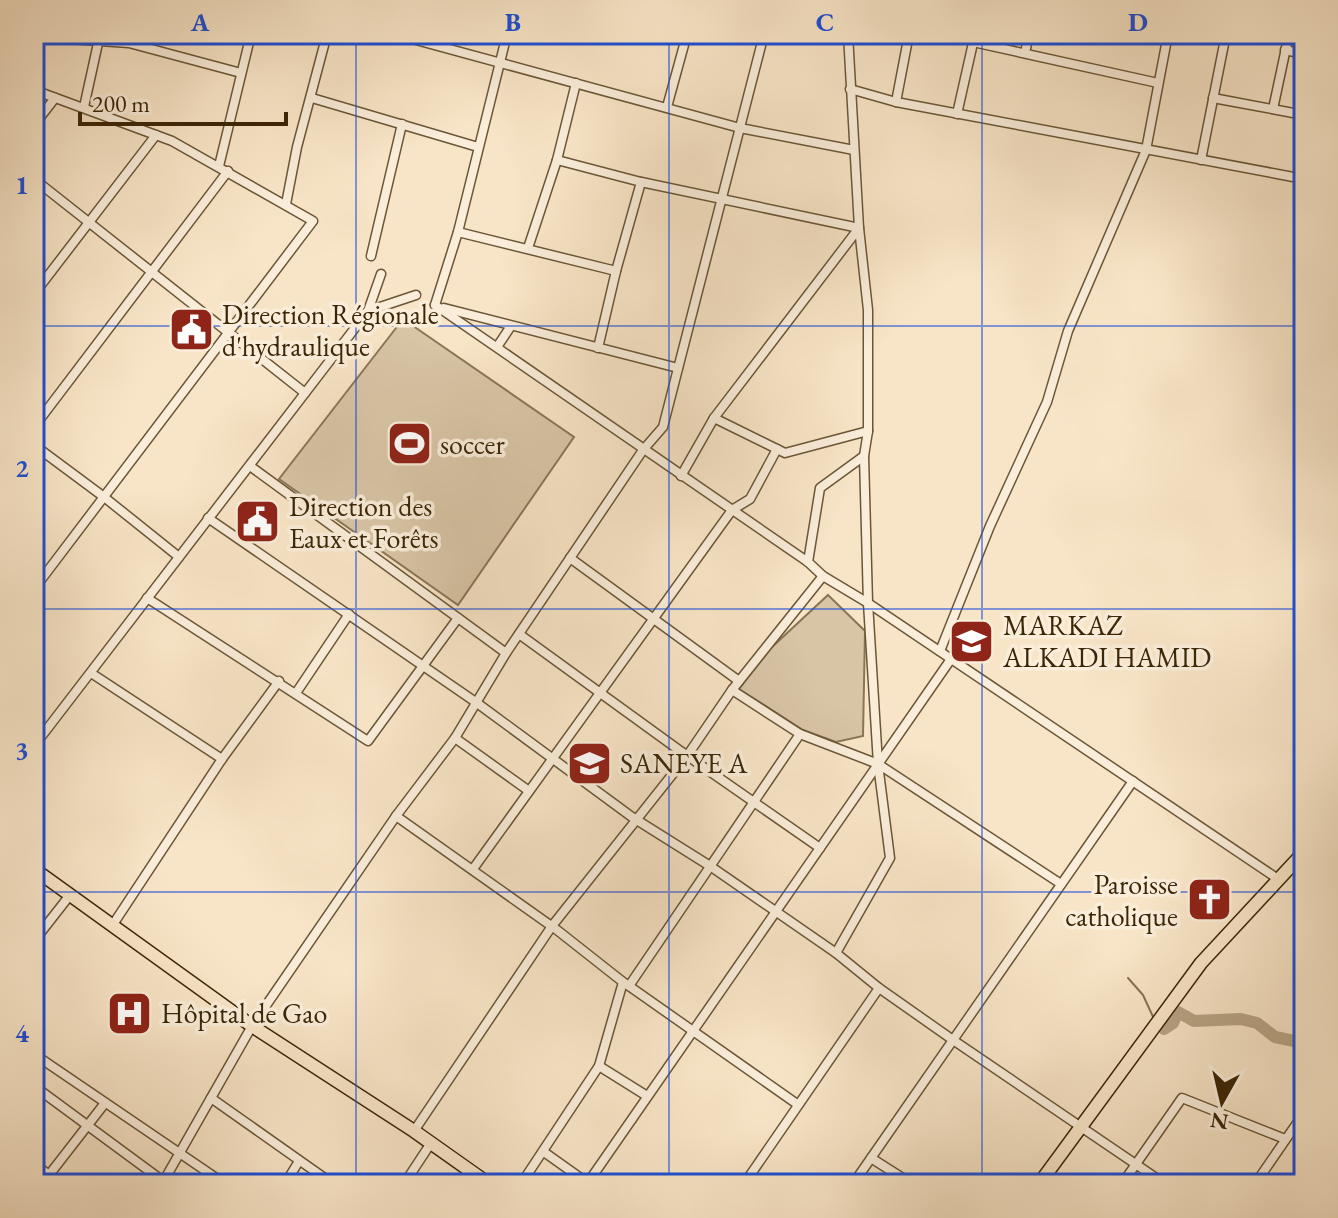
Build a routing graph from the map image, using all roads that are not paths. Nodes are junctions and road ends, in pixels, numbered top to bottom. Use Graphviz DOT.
graph roads {
  1 [pos="51,34"];
  2 [pos="251,34"];
  3 [pos="327,34"];
  4 [pos="394,34"];
  5 [pos="507,34"];
  6 [pos="687,34"];
  7 [pos="764,34"];
  8 [pos="848,34"];
  9 [pos="909,34"];
  10 [pos="1029,34"];
  11 [pos="1168,34"];
  12 [pos="1226,34"];
  13 [pos="1289,34"];
  14 [pos="99,37"];
  15 [pos="974,38"];
  16 [pos="429,39"];
  17 [pos="1285,50"];
  18 [pos="1025,53"];
  19 [pos="1304,54"];
  20 [pos="499,63"];
  21 [pos="241,73"];
  22 [pos="576,83"];
  23 [pos="1158,83"];
  24 [pos="850,89"];
  25 [pos="34,90"];
  26 [pos="55,98"];
  27 [pos="312,98"];
  28 [pos="1213,98"];
  29 [pos="896,102"];
  30 [pos="84,107"];
  31 [pos="667,107"];
  32 [pos="1273,109"];
  33 [pos="957,114"];
  34 [pos="1304,115"];
  35 [pos="402,124"];
  36 [pos="34,125"];
  37 [pos="740,128"];
  38 [pos="156,135"];
  39 [pos="478,147"];
  40 [pos="854,150"];
  41 [pos="1146,150"];
  42 [pos="557,160"];
  43 [pos="1201,160"];
  44 [pos="219,166"];
  45 [pos="228,171"];
  46 [pos="34,179"];
  47 [pos="1304,179"];
  48 [pos="641,182"];
  49 [pos="721,200"];
  50 [pos="286,204"];
  51 [pos="89,222"];
  52 [pos="859,228"];
  53 [pos="458,232"];
  54 [pos="528,248"];
  55 [pos="371,256"];
  56 [pos="151,271"];
  57 [pos="616,271"];
  58 [pos="381,274"];
  59 [pos="34,294"];
  60 [pos="416,295"];
  61 [pos="435,305"];
  62 [pos="368,311"];
  63 [pos="511,326"];
  64 [pos="230,332"];
  65 [pos="497,347"];
  66 [pos="598,348"];
  67 [pos="678,368"];
  68 [pos="305,393"];
  69 [pos="714,418"];
  70 [pos="34,427"];
  71 [pos="868,431"];
  72 [pos="34,445"];
  73 [pos="777,449"];
  74 [pos="643,450"];
  75 [pos="864,456"];
  76 [pos="250,466"];
  77 [pos="681,476"];
  78 [pos="104,497"];
  79 [pos="732,510"];
  80 [pos="208,518"];
  81 [pos="179,557"];
  82 [pos="570,558"];
  83 [pos="808,562"];
  84 [pos="823,576"];
  85 [pos="34,589"];
  86 [pos="147,598"];
  87 [pos="868,603"];
  88 [pos="349,614"];
  89 [pos="458,618"];
  90 [pos="654,618"];
  91 [pos="519,634"];
  92 [pos="940,651"];
  93 [pos="506,653"];
  94 [pos="951,659"];
  95 [pos="424,666"];
  96 [pos="91,673"];
  97 [pos="279,681"];
  98 [pos="739,681"];
  99 [pos="732,690"];
  100 [pos="600,692"];
  101 [pos="296,693"];
  102 [pos="477,703"];
  103 [pos="34,723"];
  104 [pos="44,731"];
  105 [pos="800,734"];
  106 [pos="455,738"];
  107 [pos="34,746"];
  108 [pos="687,756"];
  109 [pos="553,757"];
  110 [pos="222,759"];
  111 [pos="878,764"];
  112 [pos="1133,781"];
  113 [pos="529,791"];
  114 [pos="754,801"];
  115 [pos="396,816"];
  116 [pos="636,820"];
  117 [pos="820,848"];
  118 [pos="1304,852"];
  119 [pos="710,866"];
  120 [pos="34,869"];
  121 [pos="473,869"];
  122 [pos="1278,879"];
  123 [pos="1061,884"];
  124 [pos="70,895"];
  125 [pos="775,911"];
  126 [pos="112,926"];
  127 [pos="552,926"];
  128 [pos="34,941"];
  129 [pos="836,953"];
  130 [pos="626,984"];
  131 [pos="879,988"];
  132 [pos="252,1026"];
  133 [pos="693,1031"];
  134 [pos="953,1040"];
  135 [pos="35,1058"];
  136 [pos="599,1066"];
  137 [pos="34,1086"];
  138 [pos="647,1096"];
  139 [pos="211,1098"];
  140 [pos="105,1103"];
  141 [pos="797,1104"];
  142 [pos="1304,1113"];
  143 [pos="89,1126"];
  144 [pos="1082,1127"];
  145 [pos="414,1131"];
  146 [pos="1285,1139"];
  147 [pos="431,1143"];
  148 [pos="544,1152"];
  149 [pos="178,1154"];
  150 [pos="871,1158"];
  151 [pos="299,1161"];
  152 [pos="34,1164"];
  153 [pos="1136,1164"];
  154 [pos="50,1175"];
  155 [pos="164,1183"];
  156 [pos="42,1184"];
  157 [pos="62,1184"];
  158 [pos="225,1184"];
  159 [pos="285,1184"];
  160 [pos="333,1184"];
  161 [pos="404,1184"];
  162 [pos="489,1184"];
  163 [pos="521,1184"];
  164 [pos="588,1184"];
  165 [pos="744,1184"];
  166 [pos="853,1184"];
  167 [pos="912,1184"];
  168 [pos="1039,1184"];
  169 [pos="1122,1184"];
  170 [pos="1165,1184"];
  171 [pos="1255,1184"];
  1 -- 14 [label="street"];
  2 -- 21 [label="street"];
  3 -- 27 [label="street"];
  4 -- 16 [label="street"];
  5 -- 20 [label="street"];
  6 -- 31 [label="street"];
  7 -- 37 [label="street"];
  8 -- 24 [label="street"];
  9 -- 29 [label="street"];
  10 -- 18 [label="street"];
  11 -- 23 [label="street"];
  12 -- 28 [label="street"];
  13 -- 17 [label="street"];
  14 -- 21 [label="street"];
  14 -- 30 [label="street"];
  15 -- 18 [label="street"];
  15 -- 33 [label="street"];
  16 -- 20 [label="street"];
  17 -- 19 [label="street"];
  17 -- 32 [label="street"];
  18 -- 23 [label="street"];
  20 -- 22 [label="street"];
  20 -- 39 [label="street"];
  21 -- 44 [label="street"];
  22 -- 31 [label="street"];
  22 -- 42 [label="street"];
  23 -- 41 [label="street"];
  24 -- 29 [label="street"];
  24 -- 40 [label="street"];
  25 -- 26 [label="street"];
  26 -- 30 [label="street"];
  26 -- 36 [label="street"];
  27 -- 35 [label="street"];
  27 -- 50 [label="street"];
  28 -- 32 [label="street"];
  28 -- 43 [label="street"];
  29 -- 33 [label="street"];
  30 -- 38 [label="street"];
  31 -- 37 [label="street"];
  32 -- 34 [label="street"];
  33 -- 41 [label="street"];
  35 -- 39 [label="street"];
  35 -- 55 [label="street"];
  37 -- 40 [label="street"];
  37 -- 49 [label="street"];
  38 -- 44 [label="street"];
  38 -- 51 [label="street"];
  39 -- 53 [label="street"];
  40 -- 52 [label="street"];
  41 -- 43 [label="street"];
  41 -- 92 [label="street"];
  42 -- 48 [label="street"];
  42 -- 54 [label="street"];
  43 -- 47 [label="street"];
  44 -- 45 [label="street"];
  45 -- 50 [label="street"];
  45 -- 56 [label="street"];
  46 -- 51 [label="street"];
  48 -- 49 [label="street"];
  48 -- 57 [label="street"];
  49 -- 52 [label="street"];
  49 -- 67 [label="street"];
  50 -- 64 [label="street"];
  51 -- 56 [label="street"];
  51 -- 59 [label="street"];
  52 -- 69 [label="street"];
  52 -- 71 [label="street"];
  53 -- 54 [label="street"];
  53 -- 61 [label="street"];
  54 -- 57 [label="street"];
  56 -- 64 [label="street"];
  56 -- 70 [label="street"];
  57 -- 66 [label="street"];
  58 -- 62 [label="street"];
  60 -- 62 [label="street"];
  61 -- 63 [label="street"];
  61 -- 65 [label="street"];
  62 -- 68 [label="street"];
  63 -- 65 [label="street"];
  63 -- 66 [label="street"];
  64 -- 68 [label="street"];
  64 -- 78 [label="street"];
  65 -- 74 [label="street"];
  66 -- 67 [label="street"];
  67 -- 74 [label="street"];
  68 -- 76 [label="street"];
  69 -- 73 [label="street"];
  69 -- 77 [label="street"];
  71 -- 73 [label="street"];
  71 -- 75 [label="street"];
  72 -- 78 [label="street"];
  73 -- 79 [label="street"];
  74 -- 77 [label="street"];
  74 -- 82 [label="street"];
  75 -- 83 [label="street"];
  75 -- 87 [label="street"];
  76 -- 80 [label="street"];
  76 -- 89 [label="street"];
  77 -- 79 [label="street"];
  78 -- 81 [label="street"];
  78 -- 85 [label="street"];
  79 -- 83 [label="street"];
  79 -- 90 [label="street"];
  80 -- 81 [label="street"];
  80 -- 88 [label="street"];
  81 -- 86 [label="street"];
  82 -- 90 [label="street"];
  82 -- 91 [label="street"];
  83 -- 84 [label="street"];
  84 -- 87 [label="street"];
  84 -- 98 [label="street"];
  86 -- 96 [label="street"];
  86 -- 97 [label="street"];
  87 -- 92 [label="street"];
  87 -- 111 [label="street"];
  88 -- 95 [label="street"];
  88 -- 101 [label="street"];
  89 -- 93 [label="street"];
  89 -- 95 [label="street"];
  90 -- 98 [label="street"];
  90 -- 100 [label="street"];
  91 -- 93 [label="street"];
  91 -- 100 [label="street"];
  92 -- 94 [label="street"];
  93 -- 102 [label="street"];
  94 -- 111 [label="street"];
  94 -- 112 [label="street"];
  95 -- 101 [label="street"];
  95 -- 102 [label="street"];
  96 -- 104 [label="street"];
  96 -- 110 [label="street"];
  97 -- 101 [label="street"];
  97 -- 110 [label="street"];
  98 -- 99 [label="street"];
  99 -- 105 [label="street"];
  99 -- 108 [label="street"];
  100 -- 108 [label="street"];
  100 -- 109 [label="street"];
  102 -- 106 [label="street"];
  102 -- 109 [label="street"];
  103 -- 104 [label="street"];
  104 -- 107 [label="street"];
  105 -- 111 [label="street"];
  105 -- 114 [label="street"];
  106 -- 113 [label="street"];
  106 -- 115 [label="street"];
  108 -- 114 [label="street"];
  108 -- 116 [label="street"];
  109 -- 113 [label="street"];
  109 -- 116 [label="street"];
  110 -- 126 [label="street"];
  111 -- 117 [label="street"];
  111 -- 123 [label="street"];
  111 -- 129 [label="street"];
  112 -- 122 [label="street"];
  112 -- 123 [label="street"];
  113 -- 121 [label="street"];
  114 -- 117 [label="street"];
  114 -- 119 [label="street"];
  115 -- 121 [label="street"];
  115 -- 132 [label="street"];
  116 -- 119 [label="street"];
  116 -- 127 [label="street"];
  117 -- 125 [label="street"];
  118 -- 122 [label="main road"];
  119 -- 125 [label="street"];
  119 -- 130 [label="street"];
  120 -- 124 [label="main road"];
  121 -- 127 [label="street"];
  122 -- 144 [label="main road"];
  123 -- 134 [label="street"];
  124 -- 126 [label="main road"];
  124 -- 128 [label="street"];
  125 -- 129 [label="street"];
  125 -- 133 [label="street"];
  126 -- 132 [label="main road"];
  127 -- 130 [label="street"];
  127 -- 145 [label="street"];
  129 -- 131 [label="street"];
  130 -- 133 [label="street"];
  130 -- 136 [label="street"];
  131 -- 134 [label="street"];
  131 -- 141 [label="street"];
  132 -- 139 [label="street"];
  132 -- 145 [label="main road"];
  133 -- 138 [label="street"];
  133 -- 141 [label="street"];
  134 -- 144 [label="street"];
  134 -- 150 [label="street"];
  135 -- 140 [label="street"];
  136 -- 138 [label="street"];
  136 -- 148 [label="street"];
  137 -- 143 [label="street"];
  138 -- 164 [label="street"];
  139 -- 149 [label="street"];
  139 -- 151 [label="street"];
  140 -- 143 [label="street"];
  140 -- 149 [label="street"];
  141 -- 165 [label="street"];
  142 -- 146 [label="street"];
  143 -- 154 [label="street"];
  143 -- 155 [label="street"];
  144 -- 153 [label="street"];
  144 -- 168 [label="main road"];
  145 -- 147 [label="main road"];
  146 -- 153 [label="street"];
  146 -- 171 [label="street"];
  147 -- 161 [label="street"];
  147 -- 162 [label="main road"];
  148 -- 163 [label="street"];
  148 -- 164 [label="street"];
  149 -- 155 [label="street"];
  149 -- 158 [label="street"];
  150 -- 166 [label="street"];
  150 -- 167 [label="street"];
  151 -- 159 [label="street"];
  151 -- 160 [label="street"];
  152 -- 154 [label="street"];
  153 -- 169 [label="street"];
  153 -- 170 [label="street"];
  154 -- 156 [label="street"];
  154 -- 157 [label="street"];
}
